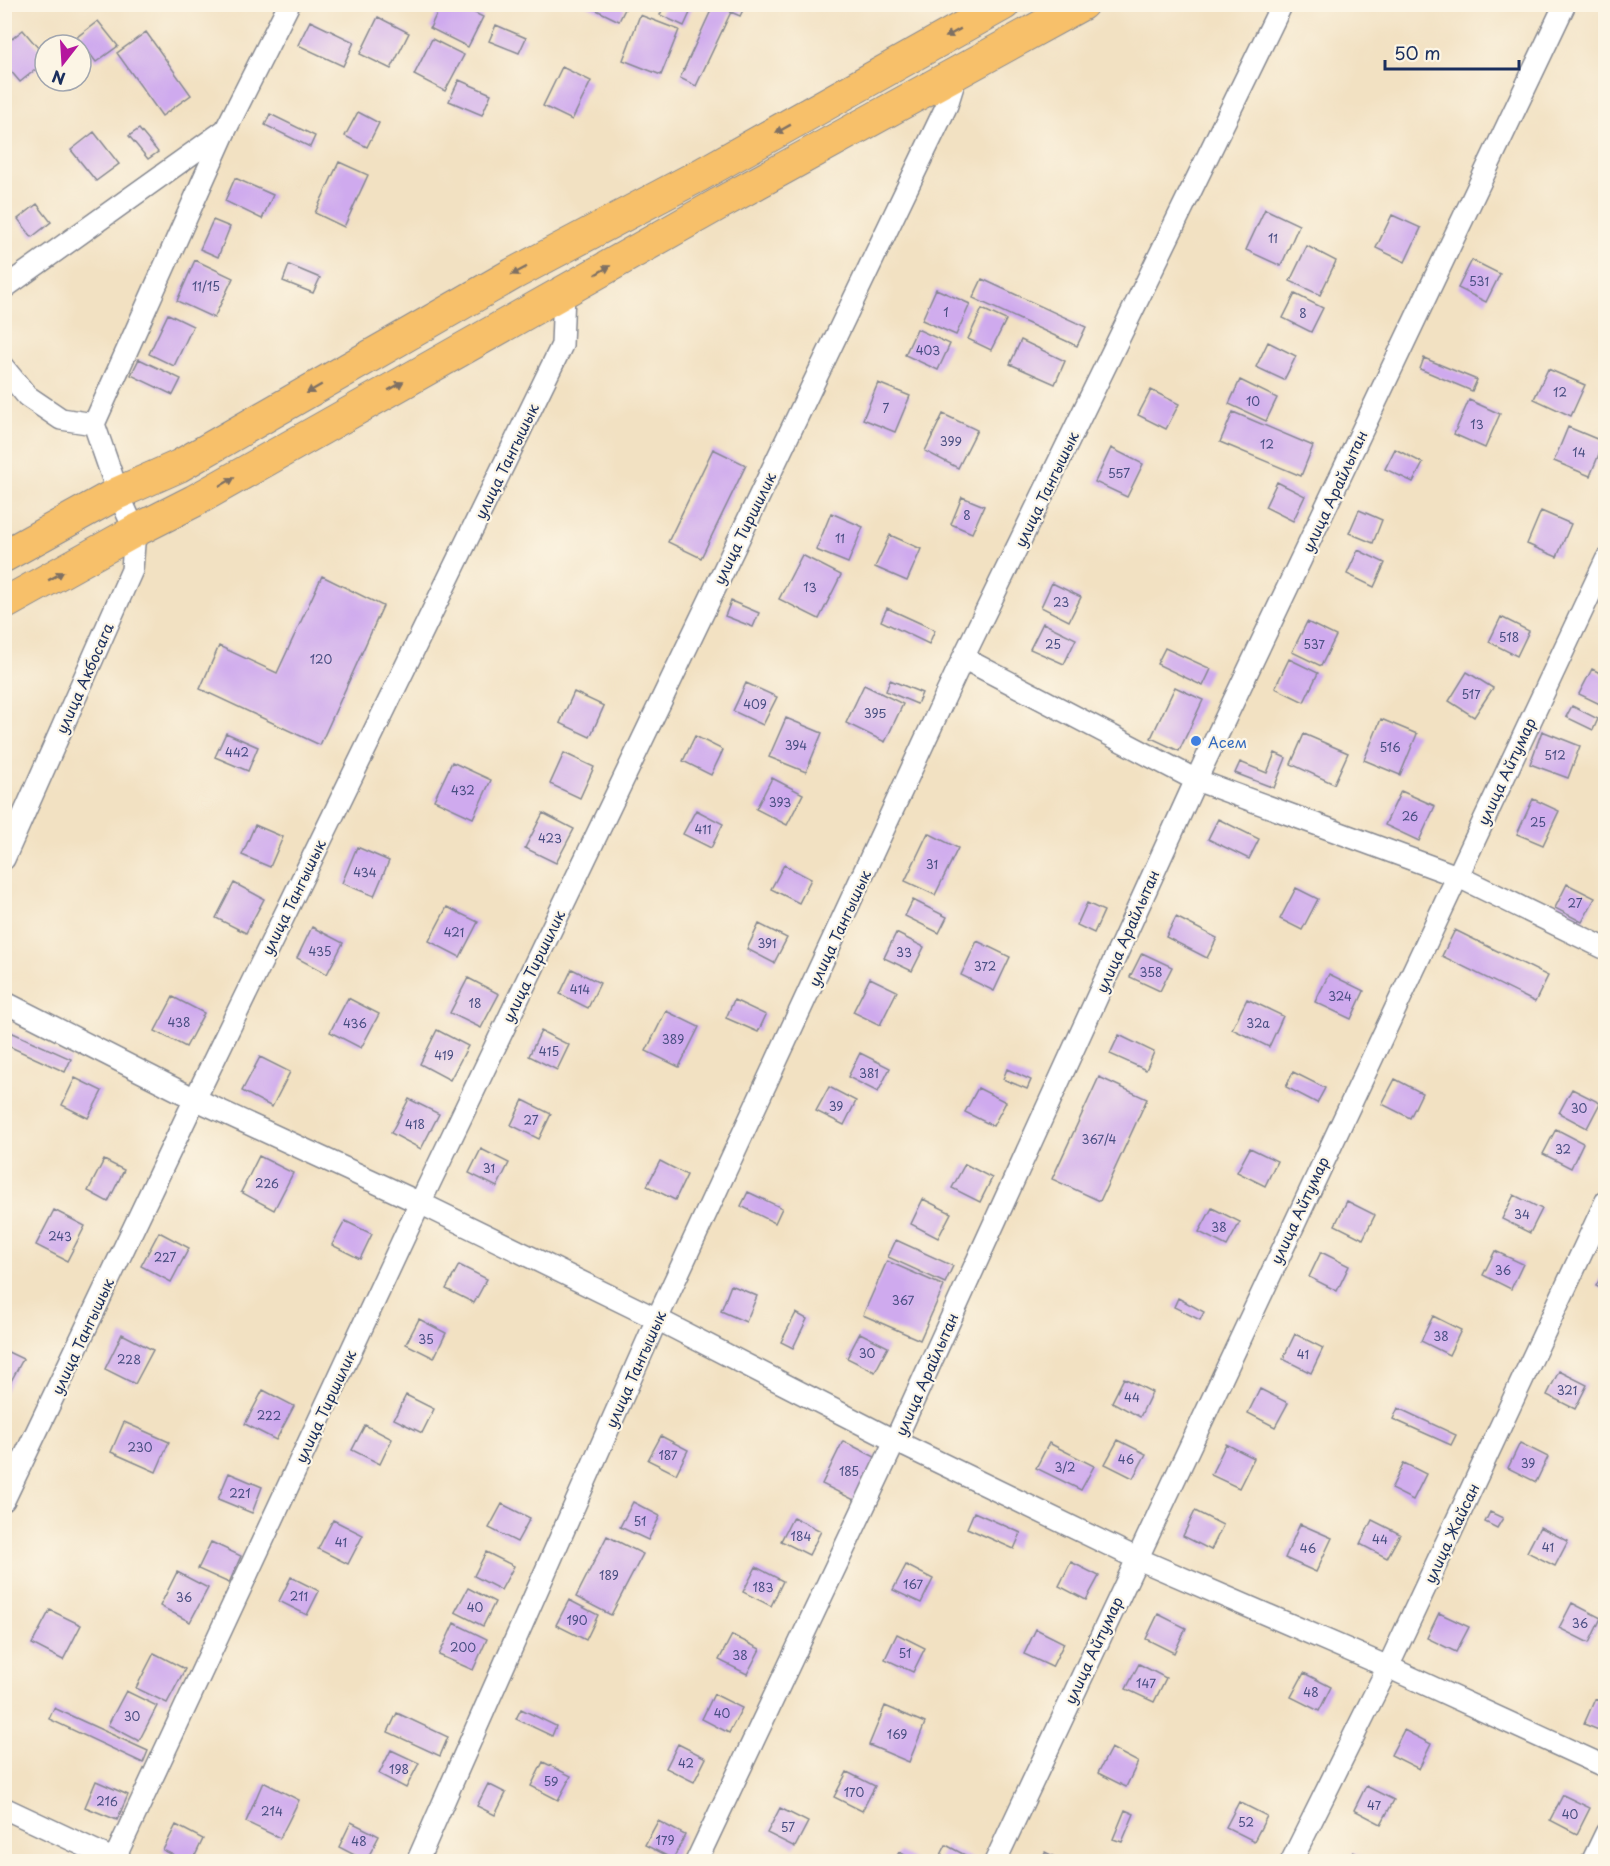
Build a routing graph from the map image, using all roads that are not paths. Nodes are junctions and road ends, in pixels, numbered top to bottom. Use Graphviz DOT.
graph roads {
  1 [pos="289,4"];
  2 [pos="1005,4"];
  3 [pos="1082,4"];
  4 [pos="1282,4"];
  5 [pos="1565,4"];
  6 [pos="957,73"];
  7 [pos="226,129"];
  8 [pos="4,288"];
  9 [pos="564,292"];
  10 [pos="4,368"];
  11 [pos="94,424"];
  12 [pos="118,494"];
  13 [pos="135,531"];
  14 [pos="4,556"];
  15 [pos="1605,560"];
  16 [pos="4,604"];
  17 [pos="963,658"];
  18 [pos="1196,780"];
  19 [pos="4,860"];
  20 [pos="1456,876"];
  21 [pos="1605,949"];
  22 [pos="4,1002"];
  23 [pos="195,1099"];
  24 [pos="1605,1201"];
  25 [pos="420,1203"];
  26 [pos="657,1319"];
  27 [pos="895,1442"];
  28 [pos="4,1500"];
  29 [pos="1136,1558"];
  30 [pos="1388,1666"];
  31 [pos="1605,1767"];
  32 [pos="4,1808"];
  33 [pos="1605,1833"];
  34 [pos="115,1861"];
  35 [pos="417,1862"];
  36 [pos="696,1862"];
  37 [pos="995,1862"];
  38 [pos="1291,1862"];
  39 [pos="1592,1862"];
  1 -- 7 [label="street"];
  2 -- 12 [label="highway, one-way"];
  3 -- 6 [label="highway"];
  4 -- 17 [label="street, улица Тангышык"];
  5 -- 18 [label="street, улица Арайлытан"];
  9 -- 6 [label="highway, one-way"];
  6 -- 25 [label="street, улица Тиршилик"];
  7 -- 8 [label="street"];
  7 -- 11 [label="street"];
  13 -- 9 [label="highway, one-way"];
  9 -- 23 [label="street, улица Тангышык"];
  10 -- 11 [label="street"];
  11 -- 12 [label="street, улица Акбосага"];
  12 -- 13 [label="street, улица Акбосага"];
  12 -- 14 [label="highway"];
  16 -- 13 [label="highway, one-way"];
  13 -- 19 [label="street, улица Акбосага"];
  15 -- 20 [label="street, улица Айтумар"];
  17 -- 18 [label="street"];
  17 -- 26 [label="street, улица Тангышык"];
  18 -- 20 [label="street"];
  18 -- 27 [label="street, улица Арайлытан"];
  20 -- 21 [label="street"];
  20 -- 29 [label="street, улица Айтумар"];
  22 -- 23 [label="street"];
  23 -- 25 [label="street"];
  23 -- 28 [label="street, улица Тангышык"];
  24 -- 30 [label="street, улица Жайсан"];
  25 -- 26 [label="street"];
  25 -- 34 [label="street, улица Тиршилик"];
  26 -- 27 [label="street"];
  26 -- 35 [label="street, улица Тангышык"];
  27 -- 29 [label="street"];
  27 -- 36 [label="street, улица Арайлытан"];
  29 -- 30 [label="street"];
  29 -- 37 [label="street, улица Айтумар"];
  30 -- 31 [label="street"];
  30 -- 38 [label="street, улица Жайсан"];
  32 -- 34 [label="street"];
  33 -- 39 [label="street"];
}
